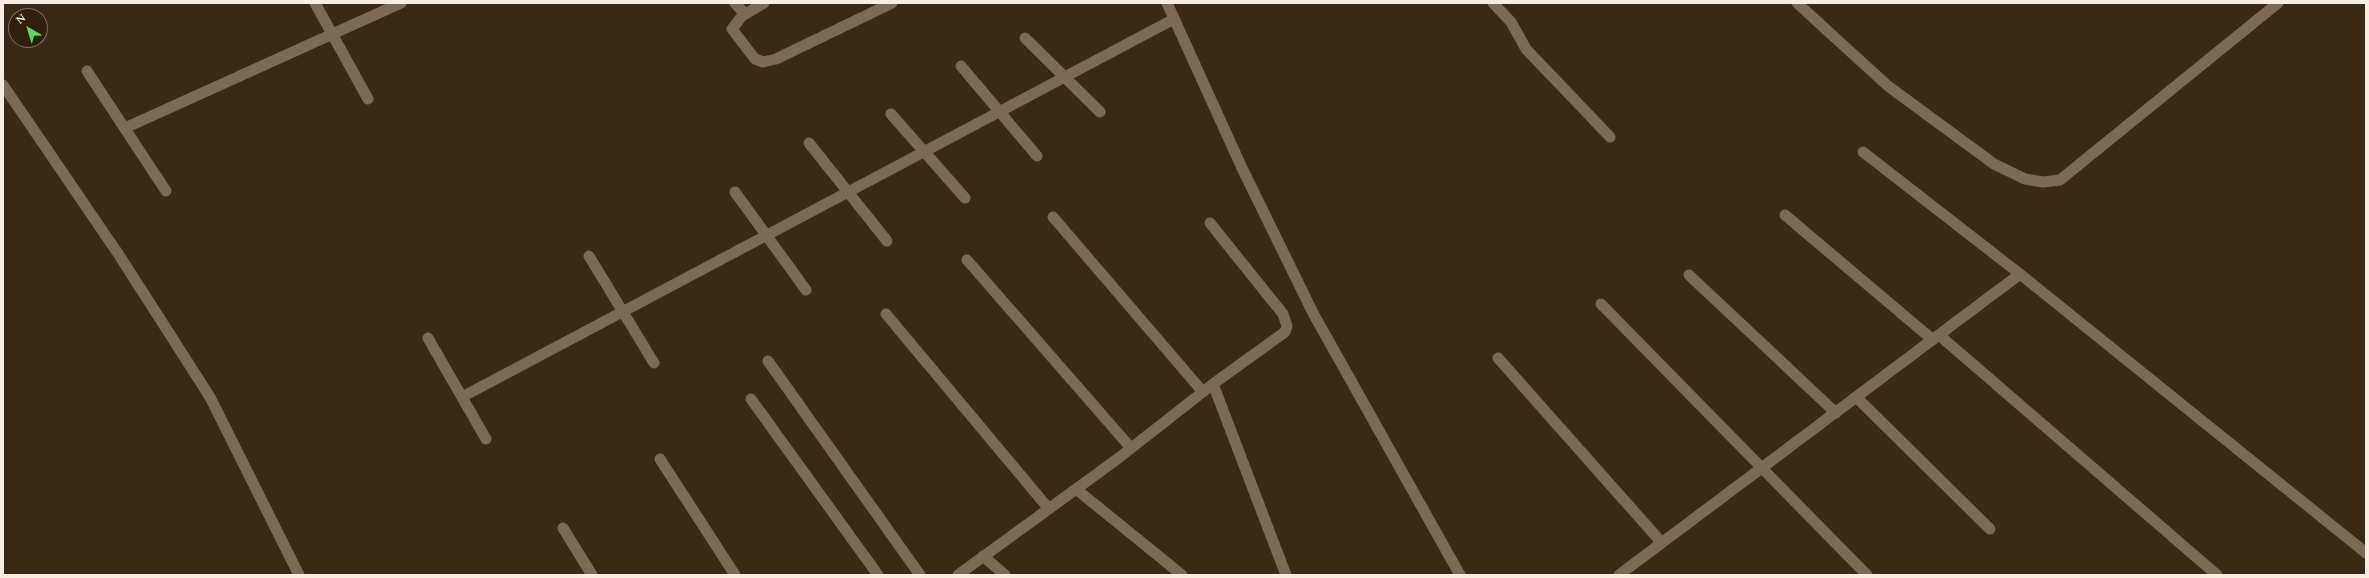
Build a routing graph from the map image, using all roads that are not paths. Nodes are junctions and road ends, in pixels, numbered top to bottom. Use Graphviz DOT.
graph roads {
  1 [pos="314,3"];
  2 [pos="401,3"];
  3 [pos="735,3"];
  4 [pos="764,3"];
  5 [pos="892,3"];
  6 [pos="1167,3"];
  7 [pos="1493,3"];
  8 [pos="1797,3"];
  9 [pos="2278,3"];
  10 [pos="744,13"];
  11 [pos="1174,19"];
  12 [pos="332,34"];
  13 [pos="1025,38"];
  14 [pos="961,66"];
  15 [pos="87,71"];
  16 [pos="1065,77"];
  17 [pos="3,85"];
  18 [pos="368,99"];
  19 [pos="998,112"];
  20 [pos="1100,112"];
  21 [pos="891,114"];
  22 [pos="125,128"];
  23 [pos="1610,137"];
  24 [pos="809,143"];
  25 [pos="925,151"];
  26 [pos="1863,152"];
  27 [pos="1037,156"];
  28 [pos="166,191"];
  29 [pos="848,191"];
  30 [pos="735,192"];
  31 [pos="965,198"];
  32 [pos="1785,215"];
  33 [pos="1053,217"];
  34 [pos="1210,224"];
  35 [pos="766,235"];
  36 [pos="887,241"];
  37 [pos="589,256"];
  38 [pos="967,260"];
  39 [pos="2020,274"];
  40 [pos="1689,275"];
  41 [pos="806,290"];
  42 [pos="1602,304"];
  43 [pos="622,311"];
  44 [pos="886,314"];
  45 [pos="428,338"];
  46 [pos="1936,338"];
  47 [pos="1498,358"];
  48 [pos="768,361"];
  49 [pos="654,363"];
  50 [pos="1208,388"];
  51 [pos="462,397"];
  52 [pos="1856,397"];
  53 [pos="751,400"];
  54 [pos="1836,412"];
  55 [pos="486,439"];
  56 [pos="1131,448"];
  57 [pos="660,459"];
  58 [pos="1762,468"];
  59 [pos="1076,489"];
  60 [pos="1049,509"];
  61 [pos="563,528"];
  62 [pos="1990,529"];
  63 [pos="1662,543"];
  64 [pos="2366,553"];
  65 [pos="984,556"];
  66 [pos="299,575"];
  67 [pos="592,575"];
  68 [pos="734,575"];
  69 [pos="878,575"];
  70 [pos="920,575"];
  71 [pos="958,575"];
  72 [pos="1005,575"];
  73 [pos="1182,575"];
  74 [pos="1286,575"];
  75 [pos="1460,575"];
  76 [pos="1619,575"];
  77 [pos="1867,575"];
  78 [pos="2217,575"];
  1 -- 12 [label="street"];
  2 -- 12 [label="street"];
  3 -- 10 [label="street"];
  4 -- 10 [label="street"];
  5 -- 10 [label="street"];
  6 -- 11 [label="street"];
  7 -- 23 [label="street"];
  8 -- 9 [label="street"];
  11 -- 16 [label="street"];
  11 -- 75 [label="street"];
  12 -- 18 [label="street"];
  12 -- 22 [label="street"];
  13 -- 16 [label="street"];
  14 -- 19 [label="street"];
  15 -- 22 [label="street"];
  16 -- 19 [label="street"];
  16 -- 20 [label="street"];
  17 -- 66 [label="street"];
  19 -- 25 [label="street"];
  19 -- 27 [label="street"];
  21 -- 25 [label="street"];
  22 -- 28 [label="street"];
  24 -- 29 [label="street"];
  25 -- 29 [label="street"];
  25 -- 31 [label="street"];
  26 -- 39 [label="street"];
  29 -- 35 [label="street"];
  29 -- 36 [label="street"];
  30 -- 35 [label="street"];
  32 -- 46 [label="street"];
  33 -- 50 [label="street"];
  34 -- 50 [label="street"];
  35 -- 41 [label="street"];
  35 -- 43 [label="street"];
  37 -- 43 [label="street"];
  38 -- 56 [label="street"];
  39 -- 46 [label="street"];
  39 -- 64 [label="street"];
  40 -- 54 [label="street"];
  42 -- 58 [label="street"];
  43 -- 49 [label="street"];
  43 -- 51 [label="street"];
  44 -- 60 [label="street"];
  45 -- 51 [label="street"];
  46 -- 52 [label="street"];
  46 -- 78 [label="street"];
  47 -- 63 [label="street"];
  48 -- 70 [label="street"];
  50 -- 56 [label="street"];
  50 -- 74 [label="street"];
  51 -- 55 [label="street"];
  52 -- 54 [label="street"];
  52 -- 62 [label="street"];
  53 -- 69 [label="street"];
  54 -- 58 [label="street"];
  56 -- 59 [label="street"];
  57 -- 68 [label="street"];
  58 -- 63 [label="street"];
  58 -- 77 [label="street"];
  59 -- 60 [label="street"];
  59 -- 73 [label="street"];
  60 -- 65 [label="street"];
  61 -- 67 [label="street"];
  63 -- 76 [label="street"];
  65 -- 71 [label="street"];
  65 -- 72 [label="street"];
}
